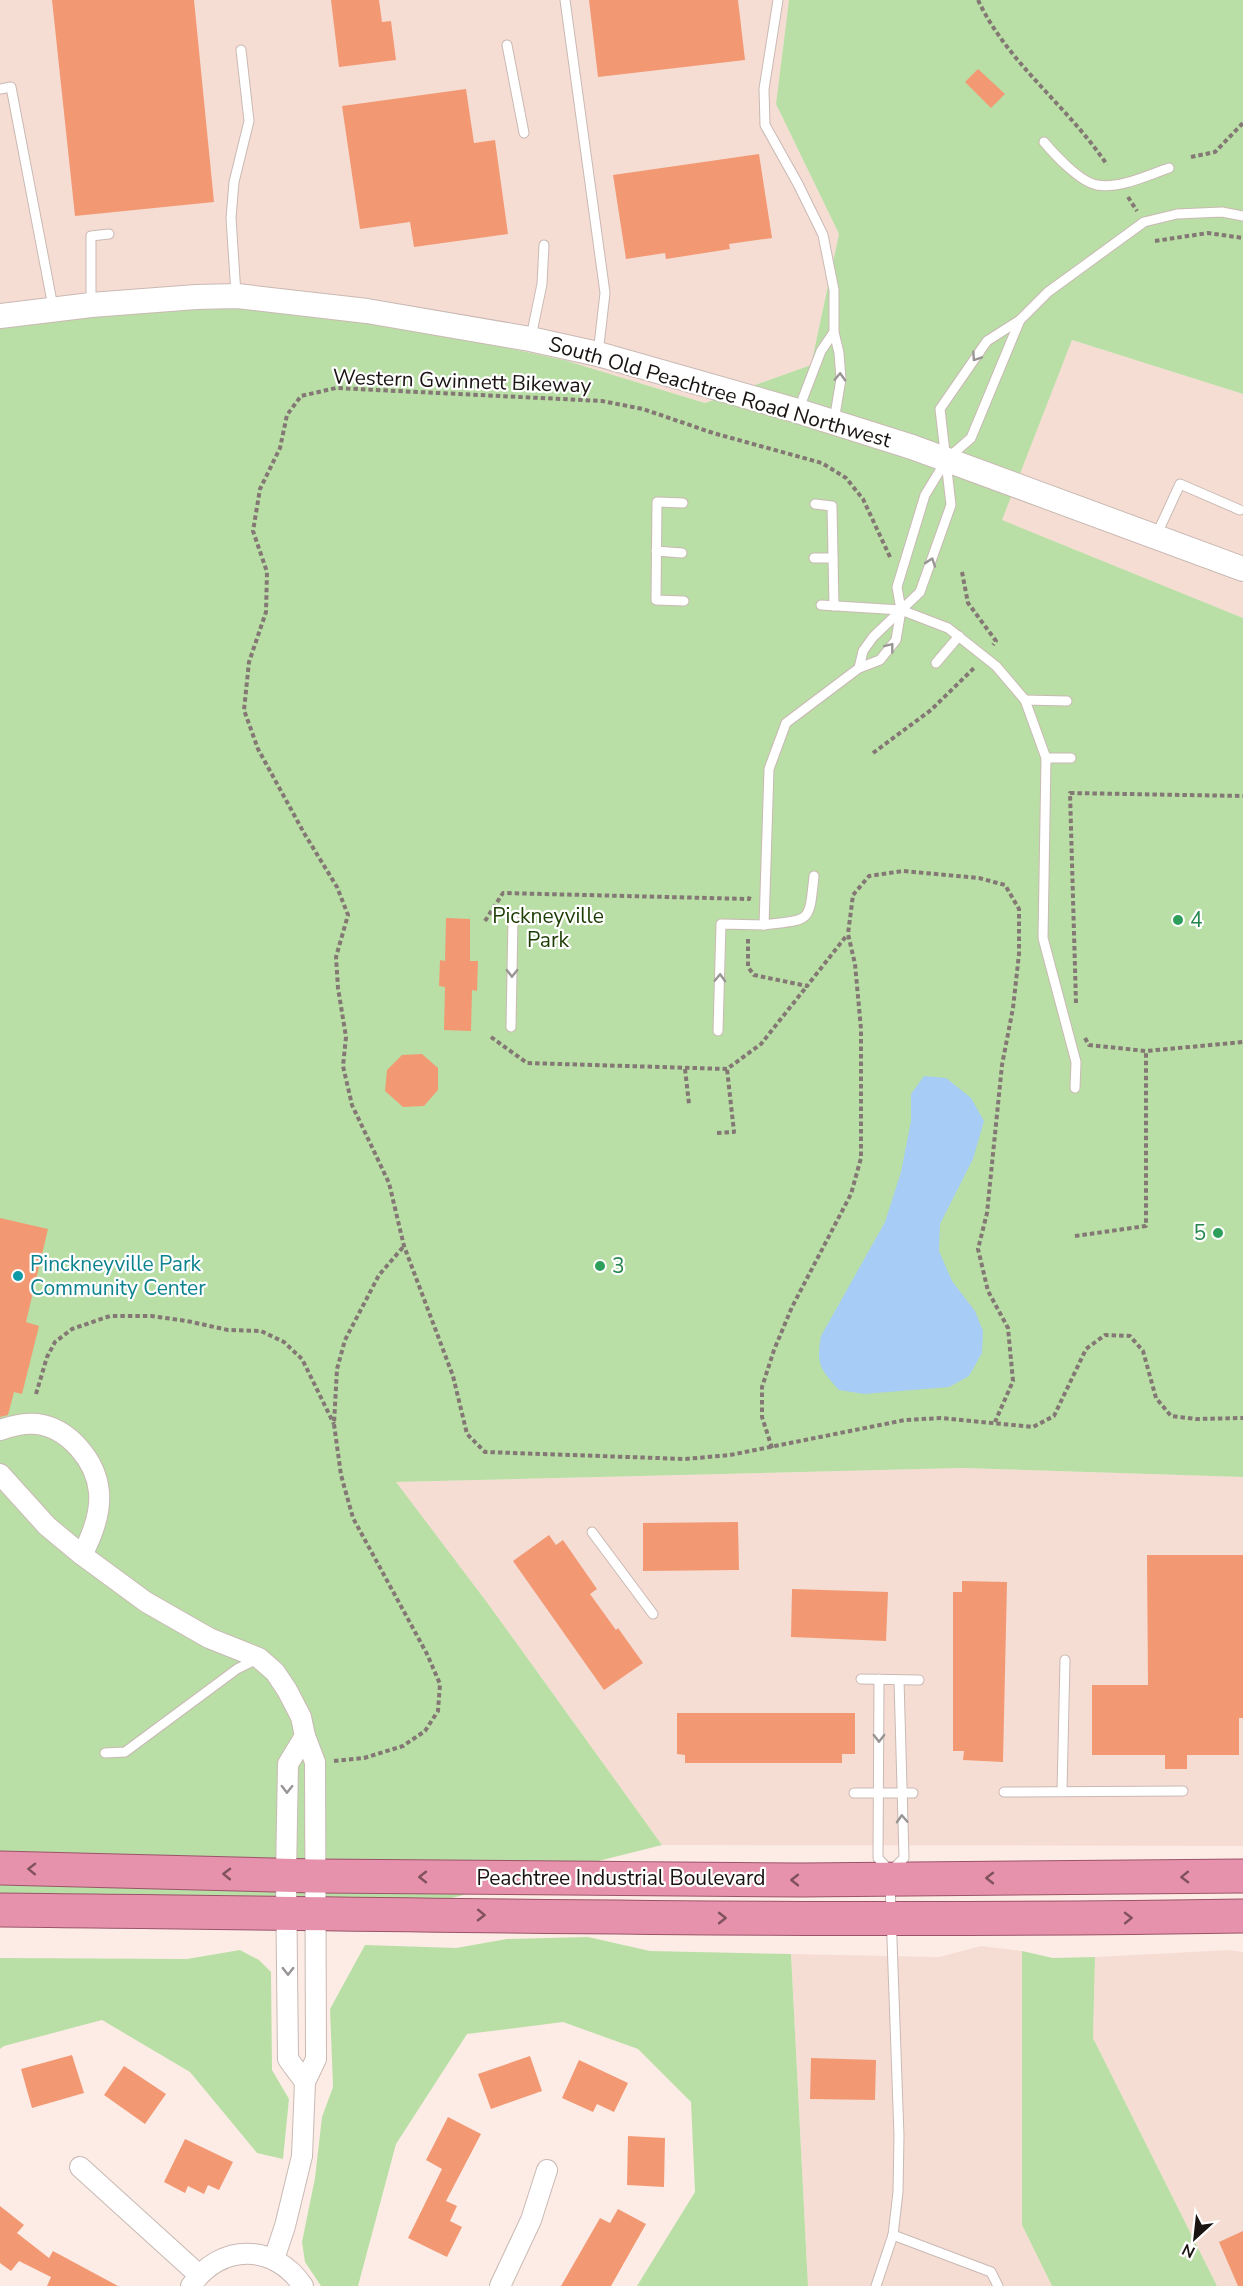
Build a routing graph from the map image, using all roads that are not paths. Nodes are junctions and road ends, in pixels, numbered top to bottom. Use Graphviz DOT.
graph roads {
  1 [pos="565,0"];
  2 [pos="778,0"];
  3 [pos="507,45"];
  4 [pos="241,50"];
  5 [pos="0,89"];
  6 [pos="524,133"];
  7 [pos="1044,142"];
  8 [pos="1169,168"];
  9 [pos="1243,216"];
  10 [pos="109,234"];
  11 [pos="544,245"];
  12 [pos="237,296"];
  13 [pos="91,305"];
  14 [pos="53,309"];
  15 [pos="0,316"];
  16 [pos="1020,320"];
  17 [pos="834,332"];
  18 [pos="530,339"];
  19 [pos="598,354"];
  20 [pos="798,411"];
  21 [pos="833,422"];
  22 [pos="947,459"];
  23 [pos="683,503"];
  24 [pos="815,504"];
  25 [pos="1240,510"];
  26 [pos="1156,536"];
  27 [pos="657,551"];
  28 [pos="682,552"];
  29 [pos="814,558"];
  30 [pos="833,558"];
  31 [pos="1243,569"];
  32 [pos="684,600"];
  33 [pos="821,605"];
  34 [pos="834,606"];
  35 [pos="901,610"];
  36 [pos="959,636"];
  37 [pos="936,663"];
  38 [pos="858,668"];
  39 [pos="1025,700"];
  40 [pos="1067,701"];
  41 [pos="1046,758"];
  42 [pos="1071,758"];
  43 [pos="814,876"];
  44 [pos="513,918"];
  45 [pos="764,925"];
  46 [pos="511,1027"];
  47 [pos="718,1031"];
  48 [pos="1076,1088"];
  49 [pos="0,1430"];
  50 [pos="0,1474"];
  51 [pos="592,1532"];
  52 [pos="82,1555"];
  53 [pos="653,1614"];
  54 [pos="259,1658"];
  55 [pos="1065,1660"];
  56 [pos="861,1679"];
  57 [pos="879,1679"];
  58 [pos="899,1680"];
  59 [pos="919,1680"];
  60 [pos="305,1736"];
  61 [pos="105,1753"];
  62 [pos="1062,1791"];
  63 [pos="1183,1791"];
  64 [pos="901,1792"];
  65 [pos="913,1792"];
  66 [pos="1004,1792"];
  67 [pos="854,1793"];
  68 [pos="880,1793"];
  69 [pos="0,1868"];
  70 [pos="890,1875"];
  71 [pos="300,1876"];
  72 [pos="1243,1876"];
  73 [pos="0,1910"];
  74 [pos="301,1912"];
  75 [pos="1243,1916"];
  76 [pos="892,1918"];
  77 [pos="305,2082"];
  78 [pos="80,2167"];
  79 [pos="547,2170"];
  80 [pos="892,2235"];
  81 [pos="274,2259"];
  82 [pos="195,2280"];
  83 [pos="303,2286"];
  84 [pos="500,2286"];
  85 [pos="876,2286"];
  86 [pos="998,2286"];
  1 -- 19 [label="lane"];
  2 -- 17 [label="lane"];
  3 -- 6 [label="lane"];
  4 -- 12 [label="lane"];
  5 -- 14 [label="lane"];
  7 -- 8 [label="lane"];
  9 -- 16 [label="lane"];
  10 -- 13 [label="lane"];
  11 -- 18 [label="lane"];
  12 -- 13 [label="street, South Old Peachtree Road Northwest"];
  12 -- 18 [label="street, South Old Peachtree Road Northwest"];
  13 -- 14 [label="street, South Old Peachtree Road Northwest"];
  14 -- 15 [label="street, South Old Peachtree Road Northwest"];
  16 -- 22 [label="lane"];
  16 -- 22 [label="lane, one-way"];
  17 -- 20 [label="lane"];
  21 -- 17 [label="lane, one-way"];
  18 -- 19 [label="street, South Old Peachtree Road Northwest"];
  19 -- 20 [label="street, South Old Peachtree Road Northwest"];
  20 -- 21 [label="street, South Old Peachtree Road Northwest"];
  21 -- 22 [label="street, South Old Peachtree Road Northwest"];
  22 -- 26 [label="street, South Old Peachtree Road Northwest"];
  22 -- 35 [label="lane"];
  35 -- 22 [label="lane, one-way"];
  23 -- 27 [label="lane"];
  24 -- 30 [label="lane"];
  25 -- 26 [label="lane"];
  26 -- 31 [label="street, South Old Peachtree Road Northwest"];
  27 -- 28 [label="lane"];
  27 -- 32 [label="lane"];
  29 -- 30 [label="lane"];
  30 -- 34 [label="lane"];
  33 -- 34 [label="lane"];
  34 -- 35 [label="lane"];
  35 -- 36 [label="lane"];
  35 -- 38 [label="lane"];
  38 -- 35 [label="lane, one-way"];
  36 -- 37 [label="lane"];
  36 -- 39 [label="lane"];
  38 -- 45 [label="lane"];
  39 -- 40 [label="lane"];
  39 -- 41 [label="lane"];
  41 -- 42 [label="lane"];
  41 -- 48 [label="lane"];
  43 -- 45 [label="lane"];
  44 -- 46 [label="lane, one-way"];
  47 -- 45 [label="lane, one-way"];
  49 -- 52 [label="street"];
  50 -- 52 [label="street"];
  51 -- 53 [label="lane"];
  52 -- 54 [label="street"];
  54 -- 60 [label="street"];
  54 -- 61 [label="lane"];
  55 -- 62 [label="lane"];
  56 -- 57 [label="lane"];
  57 -- 58 [label="lane"];
  57 -- 68 [label="lane, one-way"];
  58 -- 59 [label="lane"];
  58 -- 64 [label="lane"];
  60 -- 71 [label="street"];
  60 -- 71 [label="street, one-way"];
  62 -- 63 [label="lane"];
  62 -- 66 [label="lane"];
  64 -- 65 [label="lane"];
  64 -- 68 [label="lane"];
  70 -- 64 [label="lane, one-way"];
  67 -- 68 [label="lane"];
  68 -- 70 [label="lane"];
  71 -- 69 [label="highway, Peachtree Industrial Boulevard, one-way"];
  70 -- 71 [label="highway, Peachtree Industrial Boulevard, one-way"];
  72 -- 70 [label="highway, Peachtree Industrial Boulevard, one-way"];
  70 -- 76 [label="lane"];
  71 -- 74 [label="street"];
  71 -- 74 [label="street"];
  73 -- 74 [label="highway, Peachtree Industrial Boulevard"];
  74 -- 76 [label="highway, Peachtree Industrial Boulevard, one-way"];
  74 -- 77 [label="street"];
  74 -- 77 [label="street, one-way"];
  76 -- 75 [label="highway, Peachtree Industrial Boulevard, one-way"];
  76 -- 80 [label="lane"];
  77 -- 81 [label="street"];
  78 -- 82 [label="street"];
  79 -- 84 [label="street"];
  80 -- 85 [label="lane"];
  80 -- 86 [label="lane"];
  81 -- 82 [label="street"];
  81 -- 83 [label="street"];
}
